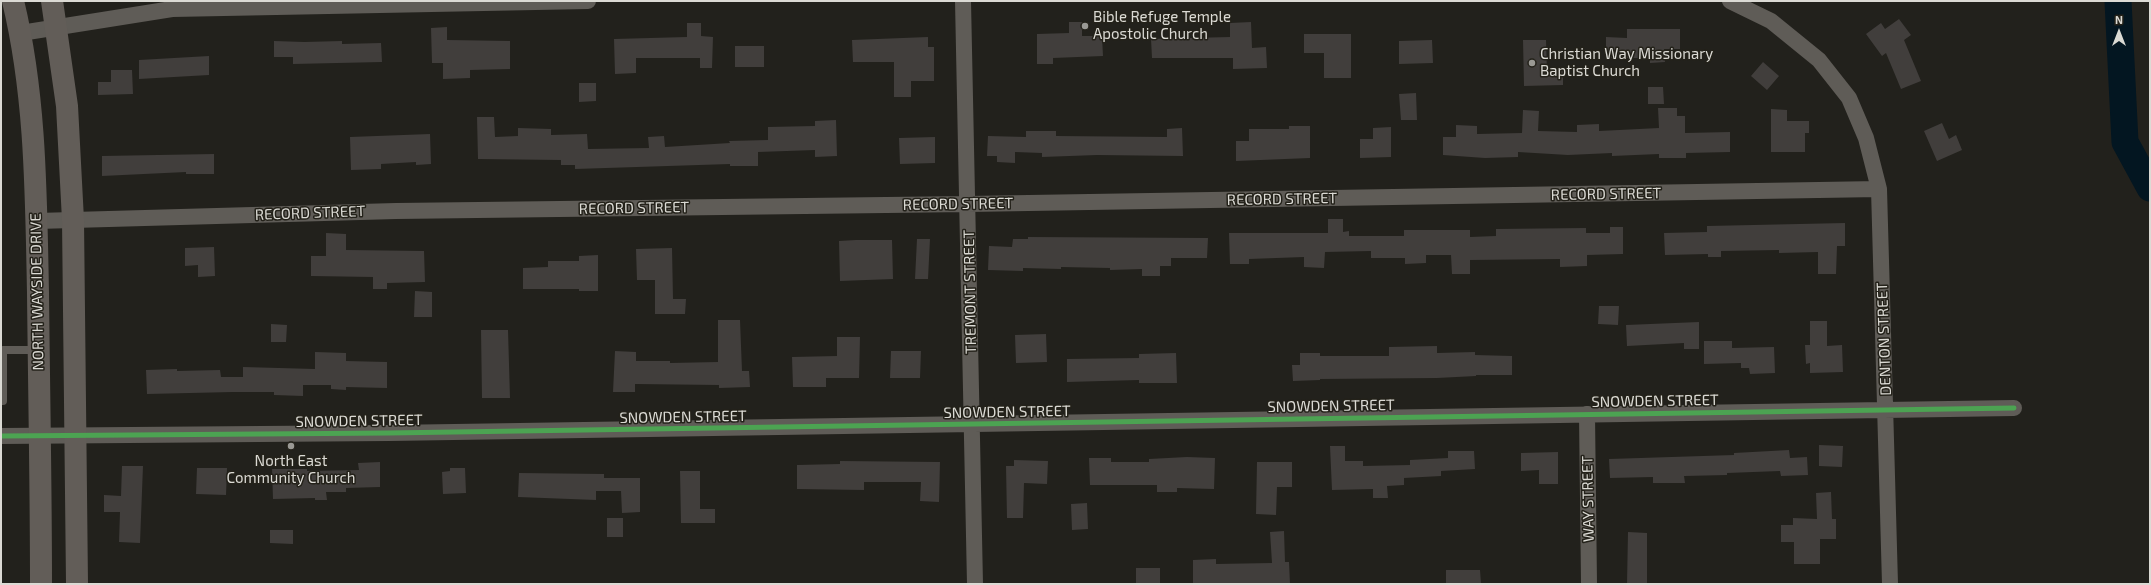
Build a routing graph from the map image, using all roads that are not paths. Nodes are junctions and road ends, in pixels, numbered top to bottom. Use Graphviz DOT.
graph roads {
  1 [pos="13,1"];
  2 [pos="52,1"];
  3 [pos="588,1"];
  4 [pos="963,1"];
  5 [pos="1730,1"];
  6 [pos="56,27"];
  7 [pos="21,34"];
  8 [pos="1879,189"];
  9 [pos="968,204"];
  10 [pos="73,220"];
  11 [pos="37,221"];
  12 [pos="39,350"];
  13 [pos="1,401"];
  14 [pos="2014,408"];
  15 [pos="1886,410"];
  16 [pos="1586,414"];
  17 [pos="972,424"];
  18 [pos="1,436"];
  19 [pos="40,436"];
  20 [pos="76,436"];
  21 [pos="41,584"];
  22 [pos="77,584"];
  23 [pos="975,584"];
  24 [pos="1589,584"];
  25 [pos="1890,584"];
  1 -- 7 [label="main road, NORTH WAYSIDE DRIVE"];
  2 -- 6 [label="main road"];
  3 -- 6 [label="street"];
  4 -- 9 [label="street, TREMONT STREET"];
  5 -- 8 [label="street, DENTON STREET"];
  6 -- 7 [label="street"];
  6 -- 10 [label="main road"];
  7 -- 11 [label="main road, NORTH WAYSIDE DRIVE"];
  8 -- 9 [label="street, RECORD STREET"];
  8 -- 15 [label="street, DENTON STREET"];
  9 -- 10 [label="street, RECORD STREET"];
  9 -- 17 [label="street, TREMONT STREET"];
  10 -- 11 [label="street, RECORD STREET"];
  10 -- 20 [label="main road"];
  11 -- 12 [label="main road, NORTH WAYSIDE DRIVE"];
  12 -- 13 [label="lane"];
  12 -- 19 [label="main road, NORTH WAYSIDE DRIVE"];
  14 -- 15 [label="street, SNOWDEN STREET"];
  15 -- 16 [label="street, SNOWDEN STREET"];
  15 -- 25 [label="street, DENTON STREET"];
  16 -- 17 [label="street, SNOWDEN STREET"];
  16 -- 24 [label="street, WAY STREET"];
  17 -- 20 [label="street, SNOWDEN STREET"];
  17 -- 23 [label="street, TREMONT STREET"];
  18 -- 19 [label="street, SNOWDEN STREET"];
  19 -- 20 [label="street, SNOWDEN STREET"];
  19 -- 21 [label="main road, NORTH WAYSIDE DRIVE"];
  20 -- 22 [label="main road"];
}
